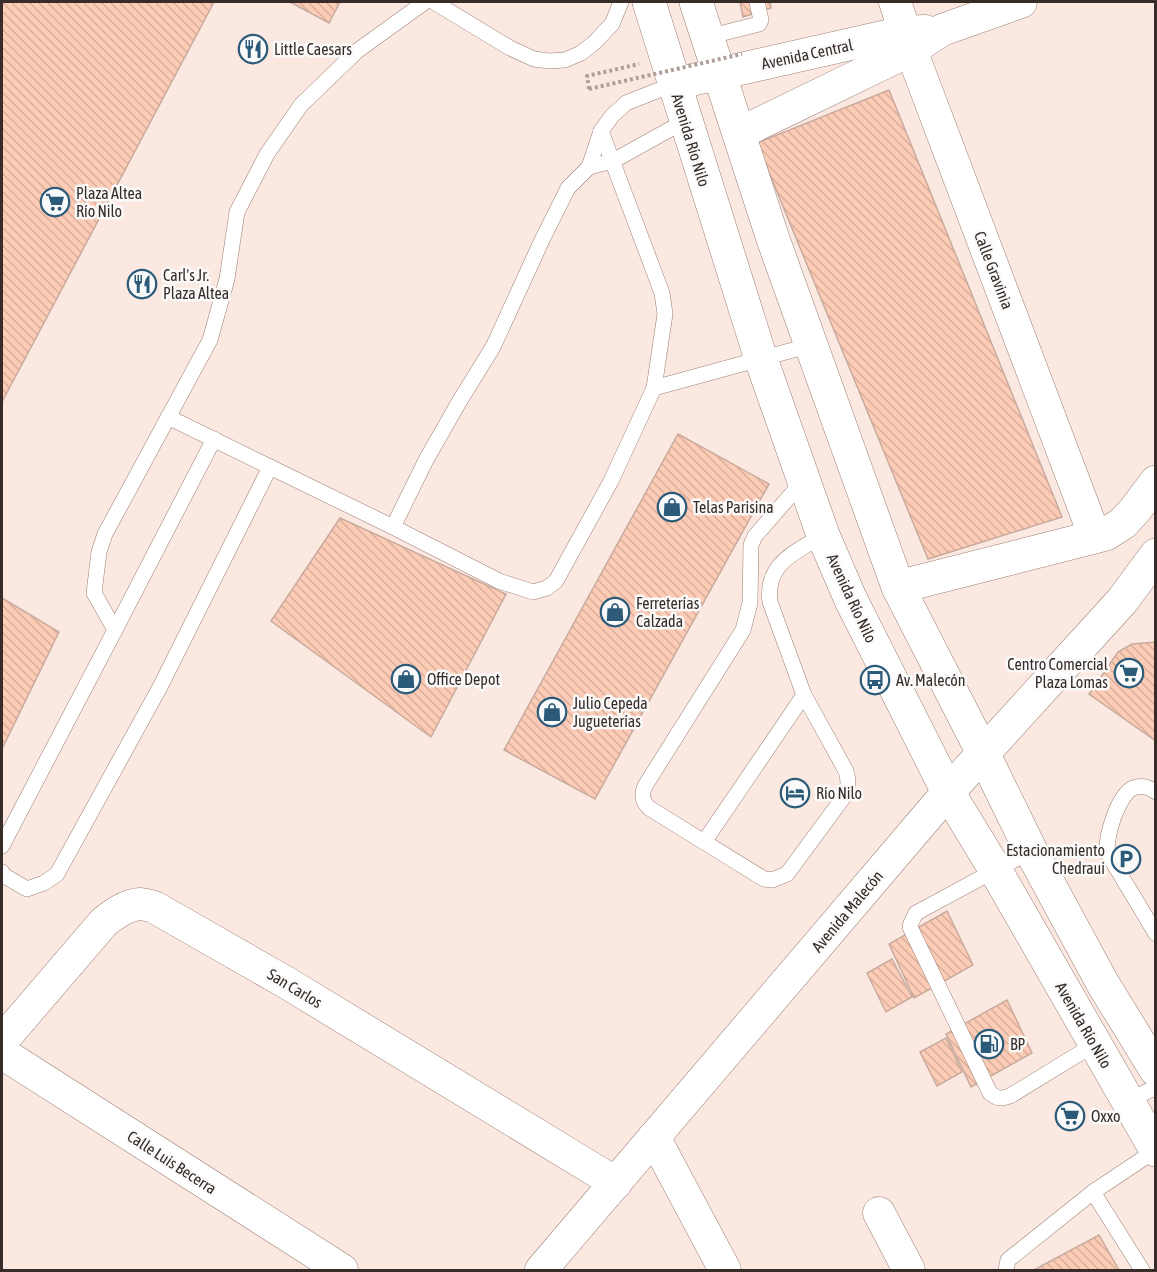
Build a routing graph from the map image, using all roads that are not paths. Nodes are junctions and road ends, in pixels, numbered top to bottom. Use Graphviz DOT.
graph roads {
  1 [pos="425,2"];
  2 [pos="434,2"];
  3 [pos="621,2"];
  4 [pos="649,2"];
  5 [pos="696,2"];
  6 [pos="757,2"];
  7 [pos="896,2"];
  8 [pos="1021,2"];
  9 [pos="707,37"];
  10 [pos="908,41"];
  11 [pos="731,63"];
  12 [pos="670,71"];
  13 [pos="686,121"];
  14 [pos="601,131"];
  15 [pos="740,133"];
  16 [pos="613,161"];
  17 [pos="589,167"];
  18 [pos="773,239"];
  19 [pos="727,254"];
  20 [pos="811,345"];
  21 [pos="761,359"];
  22 [pos="654,388"];
  23 [pos="168,417"];
  24 [pos="214,439"];
  25 [pos="270,467"];
  26 [pos="804,480"];
  27 [pos="1155,482"];
  28 [pos="393,527"];
  29 [pos="824,535"];
  30 [pos="1095,537"];
  31 [pos="1155,555"];
  32 [pos="898,587"];
  33 [pos="115,630"];
  34 [pos="804,695"];
  35 [pos="983,753"];
  36 [pos="948,792"];
  37 [pos="1155,792"];
  38 [pos="704,842"];
  39 [pos="2,846"];
  40 [pos="1031,851"];
  41 [pos="996,871"];
  42 [pos="2,872"];
  43 [pos="1155,934"];
  44 [pos="2,1041"];
  45 [pos="1095,1044"];
  46 [pos="2,1053"];
  47 [pos="1155,1070"];
  48 [pos="1142,1094"];
  49 [pos="654,1137"];
  50 [pos="1155,1150"];
  51 [pos="616,1183"];
  52 [pos="1093,1192"];
  53 [pos="879,1213"];
  54 [pos="545,1269"];
  55 [pos="342,1270"];
  56 [pos="725,1270"];
  57 [pos="909,1270"];
  58 [pos="1006,1270"];
  59 [pos="1142,1270"];
  1 -- 23 [label="lane"];
  2 -- 3 [label="lane"];
  4 -- 12 [label="main road, Avenida Río Nilo"];
  5 -- 9 [label="main road"];
  6 -- 9 [label="lane"];
  7 -- 10 [label="street, Calle Gravinia"];
  8 -- 10 [label="street, Avenida Central"];
  9 -- 11 [label="main road"];
  10 -- 11 [label="street, Avenida Central"];
  10 -- 15 [label="street, Avenida Central"];
  10 -- 30 [label="street, Calle Gravinia"];
  11 -- 12 [label="street, Avenida Central"];
  11 -- 15 [label="main road"];
  12 -- 13 [label="main road, Avenida Río Nilo"];
  12 -- 14 [label="lane"];
  13 -- 16 [label="lane"];
  13 -- 19 [label="main road, Avenida Río Nilo"];
  14 -- 16 [label="lane"];
  14 -- 17 [label="lane"];
  15 -- 18 [label="main road"];
  16 -- 17 [label="lane"];
  16 -- 22 [label="lane"];
  17 -- 28 [label="lane"];
  18 -- 19 [label="main road"];
  18 -- 20 [label="main road"];
  19 -- 21 [label="main road, Avenida Río Nilo"];
  20 -- 21 [label="lane"];
  20 -- 32 [label="main road"];
  21 -- 22 [label="lane"];
  21 -- 26 [label="main road, Avenida Río Nilo"];
  22 -- 28 [label="lane"];
  23 -- 24 [label="lane"];
  23 -- 33 [label="lane"];
  24 -- 25 [label="lane"];
  24 -- 33 [label="lane"];
  25 -- 28 [label="lane"];
  25 -- 42 [label="lane"];
  26 -- 29 [label="main road, Avenida Río Nilo"];
  26 -- 38 [label="lane"];
  27 -- 30 [label="main road"];
  29 -- 34 [label="lane"];
  29 -- 36 [label="main road, Avenida Río Nilo"];
  30 -- 32 [label="main road"];
  31 -- 35 [label="main road, Avenida Malecón"];
  32 -- 35 [label="main road"];
  33 -- 39 [label="lane"];
  34 -- 38 [label="lane"];
  34 -- 38 [label="lane"];
  35 -- 36 [label="main road, Avenida Malecón"];
  35 -- 40 [label="main road"];
  36 -- 41 [label="main road, Avenida Río Nilo"];
  36 -- 49 [label="street, Avenida Malecón"];
  37 -- 43 [label="lane"];
  40 -- 41 [label="lane"];
  40 -- 47 [label="main road"];
  41 -- 45 [label="main road, Avenida Río Nilo"];
  41 -- 45 [label="lane"];
  44 -- 51 [label="street, San Carlos"];
  45 -- 48 [label="main road, Avenida Río Nilo"];
  46 -- 55 [label="street, Calle Luis Becerra"];
  48 -- 50 [label="main road, Avenida Río Nilo"];
  49 -- 51 [label="street, Avenida Malecón"];
  49 -- 56 [label="street"];
  50 -- 52 [label="lane"];
  51 -- 54 [label="street, Avenida Malecón"];
  52 -- 58 [label="lane"];
  52 -- 59 [label="lane"];
  53 -- 57 [label="street"];
}
